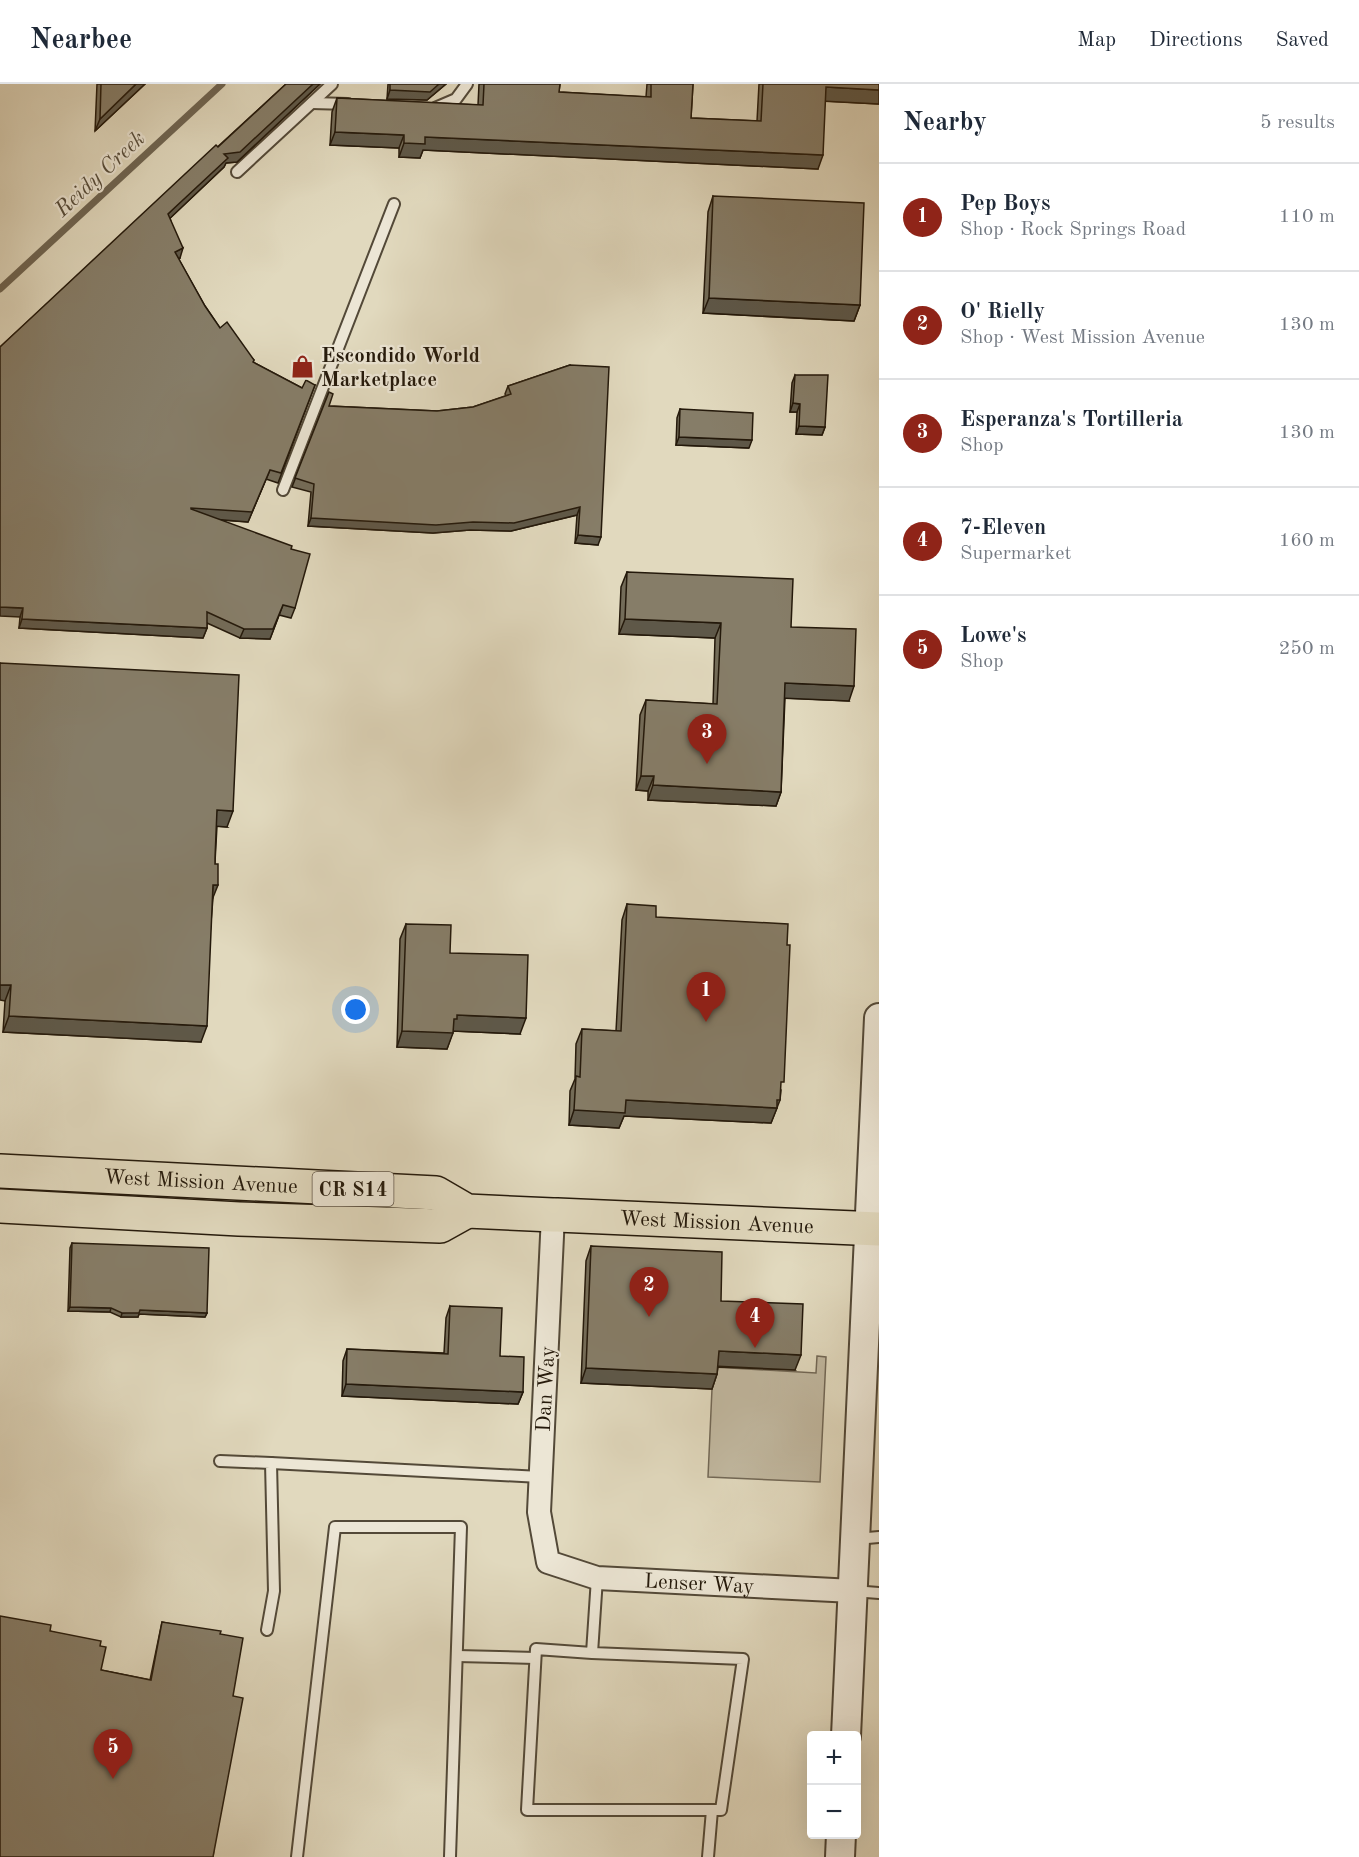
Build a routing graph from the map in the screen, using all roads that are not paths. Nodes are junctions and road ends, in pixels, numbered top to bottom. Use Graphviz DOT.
graph roads {
  1 [pos="332,84"];
  2 [pos="467,84"];
  3 [pos="312,103"];
  4 [pos="357,105"];
  5 [pos="425,107"];
  6 [pos="237,172"];
  7 [pos="394,204"];
  8 [pos="283,490"];
  9 [pos="879,1021"];
  10 [pos="877,1098"];
  11 [pos="0,1171"];
  12 [pos="0,1206"];
  13 [pos="467,1211"];
  14 [pos="555,1215"];
  15 [pos="873,1229"];
  16 [pos="872,1319"];
  17 [pos="220,1461"];
  18 [pos="271,1463"];
  19 [pos="540,1477"];
  20 [pos="867,1538"];
  21 [pos="548,1563"];
  22 [pos="597,1578"];
  23 [pos="866,1592"];
  24 [pos="267,1630"];
  25 [pos="592,1653"];
  26 [pos="457,1656"];
  27 [pos="535,1658"];
  28 [pos="847,1731"];
  29 [pos="711,1810"];
  30 [pos="841,1839"];
  31 [pos="297,1857"];
  32 [pos="450,1857"];
  33 [pos="708,1857"];
  34 [pos="840,1857"];
  1 -- 3 [label="lane"];
  2 -- 5 [label="lane"];
  3 -- 4 [label="lane"];
  3 -- 6 [label="lane"];
  7 -- 8 [label="lane"];
  9 -- 10 [label="street"];
  10 -- 15 [label="street"];
  11 -- 13 [label="main road, West Mission Avenue / CR S14"];
  12 -- 13 [label="main road, West Mission Avenue / CR S14"];
  13 -- 14 [label="main road, West Mission Avenue / CR S14"];
  14 -- 15 [label="main road, West Mission Avenue / CR S14"];
  14 -- 19 [label="street, Dan Way"];
  15 -- 16 [label="street"];
  16 -- 20 [label="street"];
  17 -- 18 [label="lane"];
  18 -- 19 [label="lane"];
  18 -- 24 [label="lane"];
  19 -- 21 [label="street, Dan Way"];
  20 -- 23 [label="street"];
  21 -- 22 [label="street, Lenser Way"];
  22 -- 23 [label="street, Lenser Way"];
  22 -- 25 [label="lane"];
  23 -- 28 [label="street"];
  25 -- 27 [label="lane"];
  25 -- 29 [label="lane"];
  26 -- 27 [label="lane"];
  26 -- 31 [label="lane"];
  26 -- 32 [label="lane"];
  27 -- 29 [label="lane"];
  29 -- 33 [label="lane"];
  30 -- 34 [label="street"];
}
